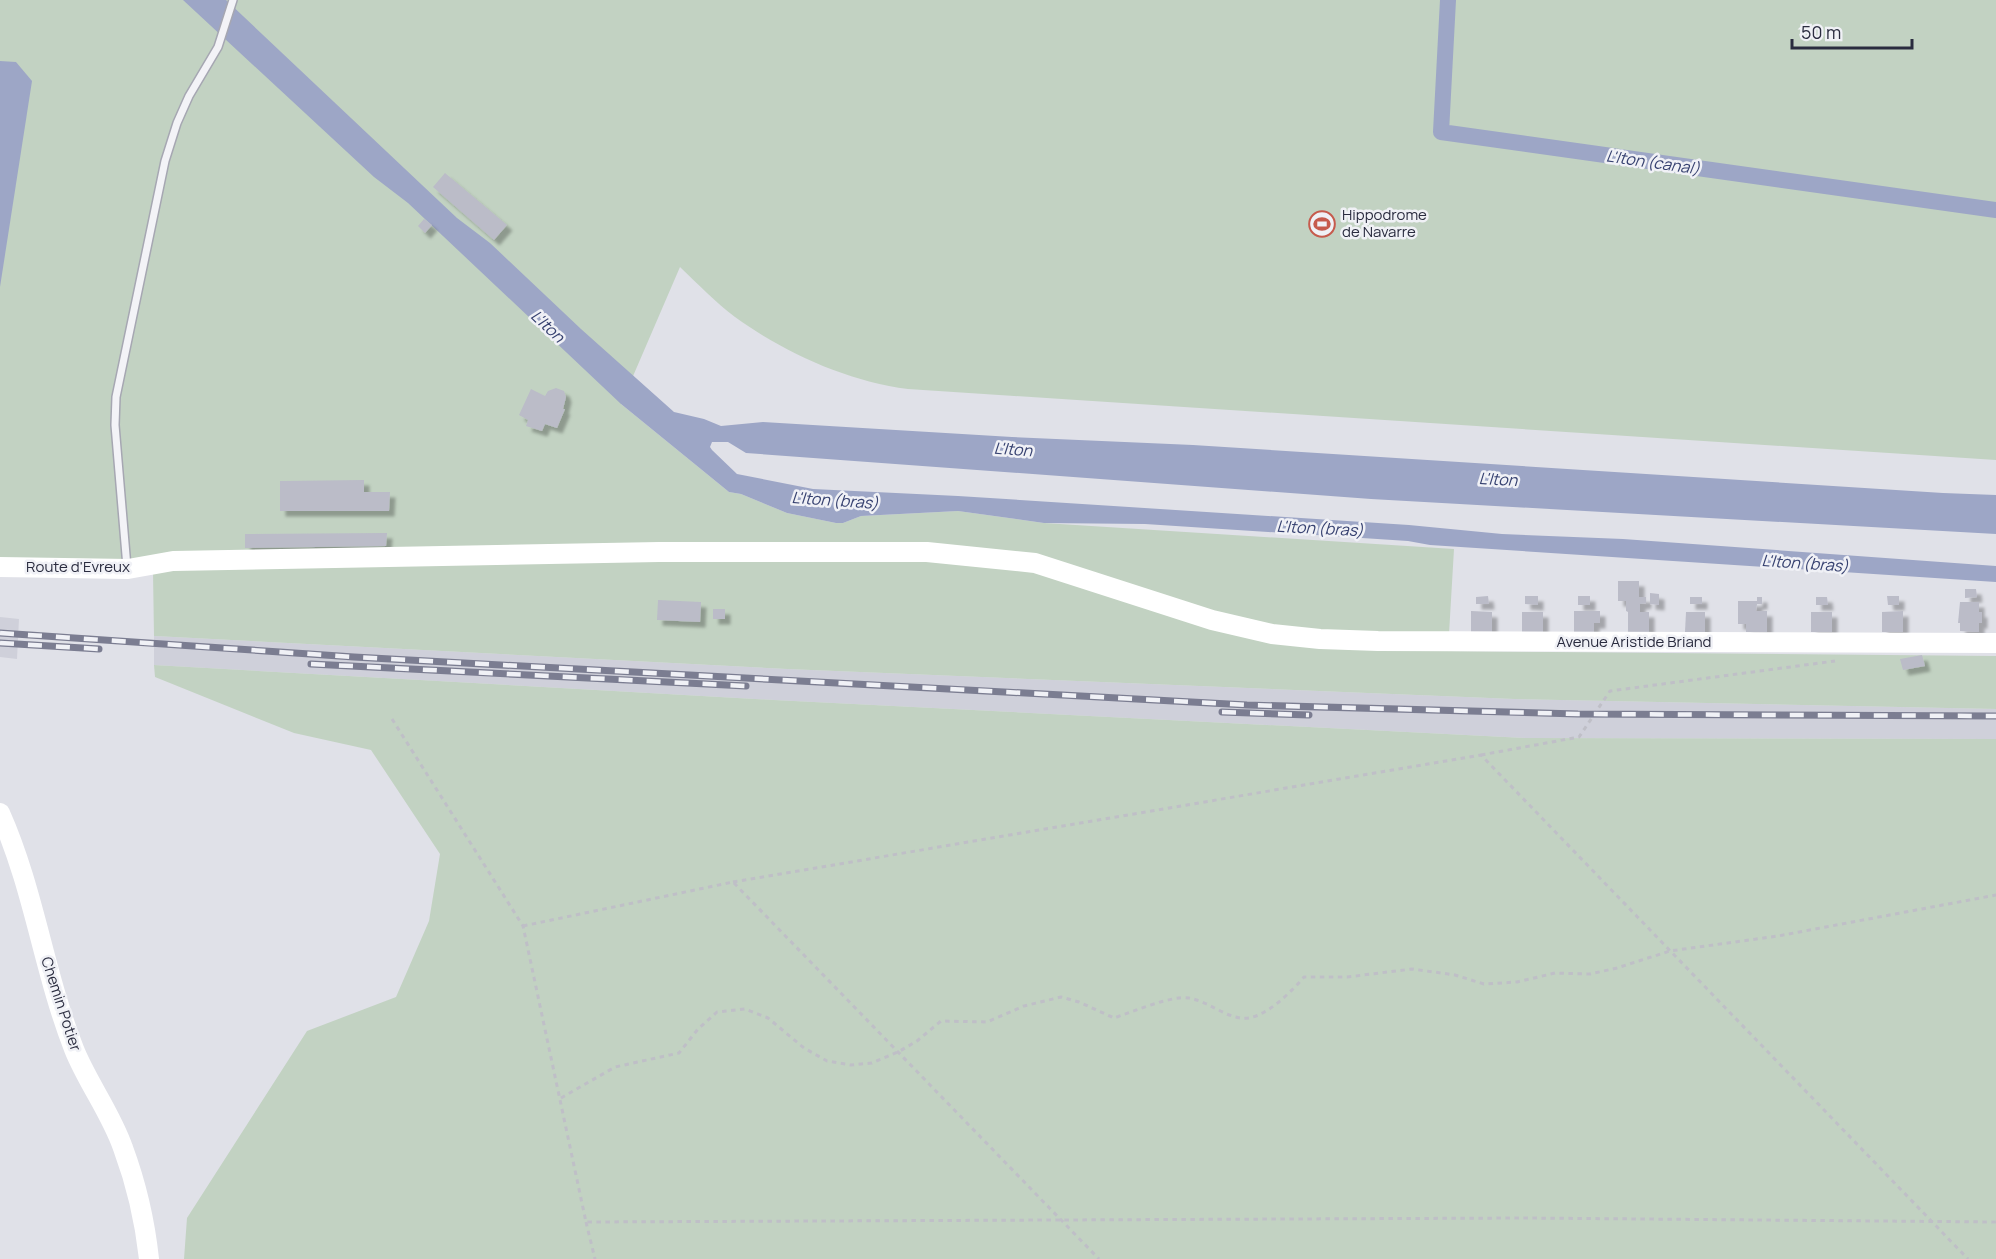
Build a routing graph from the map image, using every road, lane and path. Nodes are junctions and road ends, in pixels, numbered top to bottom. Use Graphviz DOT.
graph roads {
  1 [pos="233,0"];
  2 [pos="6,567"];
  3 [pos="120,569"];
  4 [pos="1272,634"];
  5 [pos="1996,643"];
  6 [pos="1844,660"];
  7 [pos="392,719"];
  8 [pos="1481,755"];
  9 [pos="0,813"];
  10 [pos="733,882"];
  11 [pos="1996,895"];
  12 [pos="524,926"];
  13 [pos="1670,951"];
  14 [pos="898,1052"];
  15 [pos="560,1098"];
  16 [pos="1060,1219"];
  17 [pos="1932,1221"];
  18 [pos="586,1222"];
  19 [pos="1996,1222"];
  20 [pos="149,1259"];
  21 [pos="595,1259"];
  22 [pos="1099,1259"];
  23 [pos="1968,1259"];
  1 -- 3 [label="lane"];
  2 -- 3 [label="main road, Route d'Evreux"];
  3 -- 4 [label="main road, Route d'Evreux"];
  4 -- 5 [label="main road, Avenue Aristide Briand"];
  6 -- 8 [label="path"];
  7 -- 12 [label="path"];
  8 -- 10 [label="path"];
  8 -- 13 [label="path"];
  9 -- 20 [label="main road, Chemin Potier"];
  10 -- 12 [label="path"];
  10 -- 14 [label="path"];
  11 -- 13 [label="path"];
  12 -- 15 [label="path"];
  13 -- 14 [label="path"];
  13 -- 17 [label="path"];
  14 -- 15 [label="path"];
  14 -- 16 [label="path"];
  15 -- 18 [label="path"];
  16 -- 17 [label="path"];
  16 -- 18 [label="path"];
  16 -- 22 [label="path"];
  17 -- 19 [label="path"];
  17 -- 23 [label="path"];
  18 -- 21 [label="path"];
}
